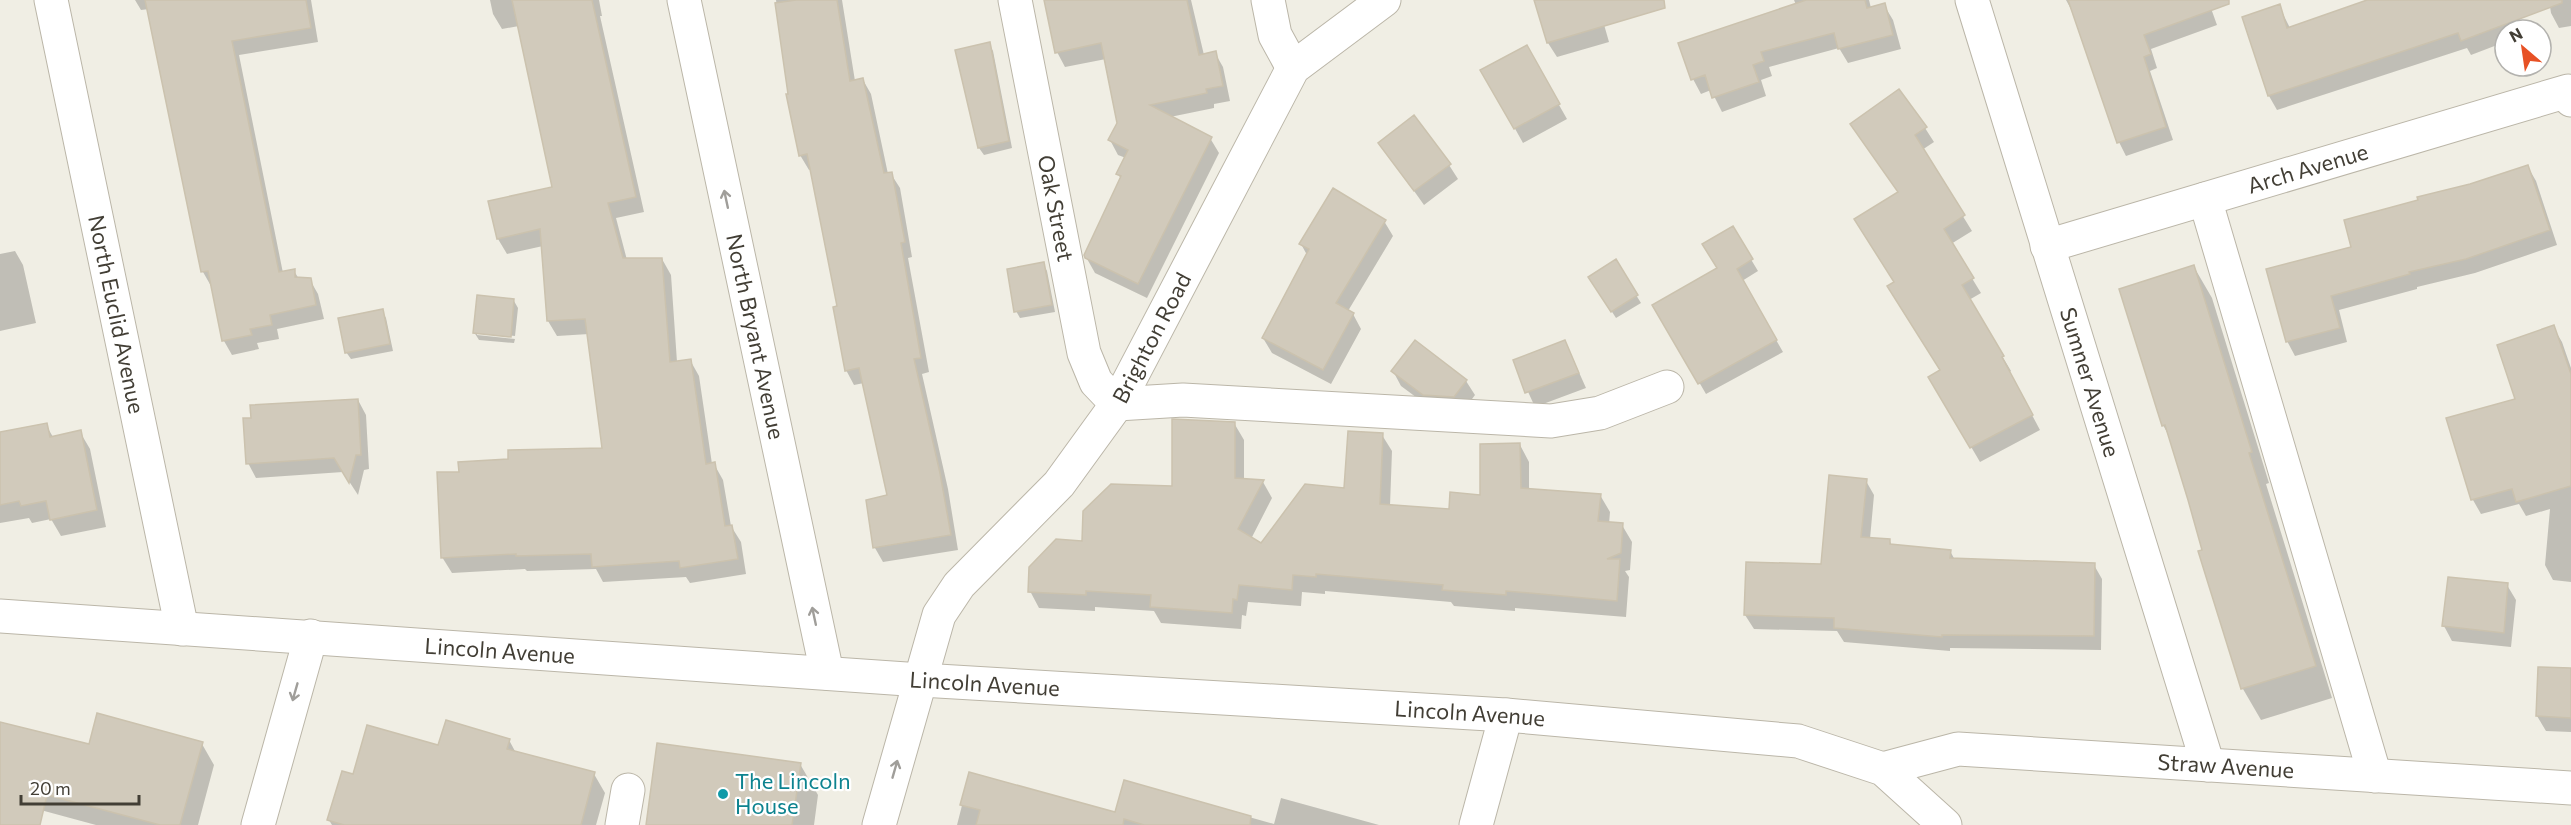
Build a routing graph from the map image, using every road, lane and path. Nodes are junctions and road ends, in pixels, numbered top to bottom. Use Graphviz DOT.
graph roads {
  1 [pos="51,0"];
  2 [pos="684,0"];
  3 [pos="1015,0"];
  4 [pos="1268,0"];
  5 [pos="1384,0"];
  6 [pos="1972,0"];
  7 [pos="1293,68"];
  8 [pos="2570,96"];
  9 [pos="2205,199"];
  10 [pos="2047,246"];
  11 [pos="1666,387"];
  12 [pos="1118,404"];
  13 [pos="0,616"];
  14 [pos="182,629"];
  15 [pos="311,636"];
  16 [pos="827,673"];
  17 [pos="921,680"];
  18 [pos="1506,715"];
  19 [pos="2208,765"];
  20 [pos="1883,769"];
  21 [pos="2374,776"];
  22 [pos="2571,788"];
  23 [pos="628,790"];
  24 [pos="258,825"];
  25 [pos="622,825"];
  26 [pos="879,825"];
  27 [pos="1476,825"];
  28 [pos="1945,825"];
  1 -- 14 [label="street, North Euclid Avenue"];
  16 -- 2 [label="street, North Bryant Avenue, one-way"];
  3 -- 12 [label="street, Oak Street"];
  4 -- 7 [label="street"];
  5 -- 7 [label="street, Brighton Road"];
  6 -- 10 [label="street, Sumner Avenue"];
  7 -- 12 [label="street, Brighton Road"];
  8 -- 9 [label="street, Arch Avenue"];
  9 -- 10 [label="street, Arch Avenue"];
  9 -- 21 [label="street"];
  10 -- 19 [label="street, Sumner Avenue"];
  11 -- 12 [label="street"];
  12 -- 17 [label="street, Brighton Road"];
  13 -- 14 [label="street, Lincoln Avenue"];
  14 -- 15 [label="street, Lincoln Avenue"];
  15 -- 16 [label="street, Lincoln Avenue"];
  15 -- 24 [label="street, one-way"];
  16 -- 17 [label="street, Lincoln Avenue"];
  17 -- 18 [label="street, Lincoln Avenue"];
  26 -- 17 [label="street, Brighton Road, one-way"];
  18 -- 20 [label="street, Lincoln Avenue"];
  18 -- 27 [label="street"];
  19 -- 20 [label="street, Straw Avenue"];
  19 -- 21 [label="street, Straw Avenue"];
  20 -- 28 [label="street, Lincoln Avenue"];
  21 -- 22 [label="street, Straw Avenue"];
  23 -- 25 [label="street"];
}
